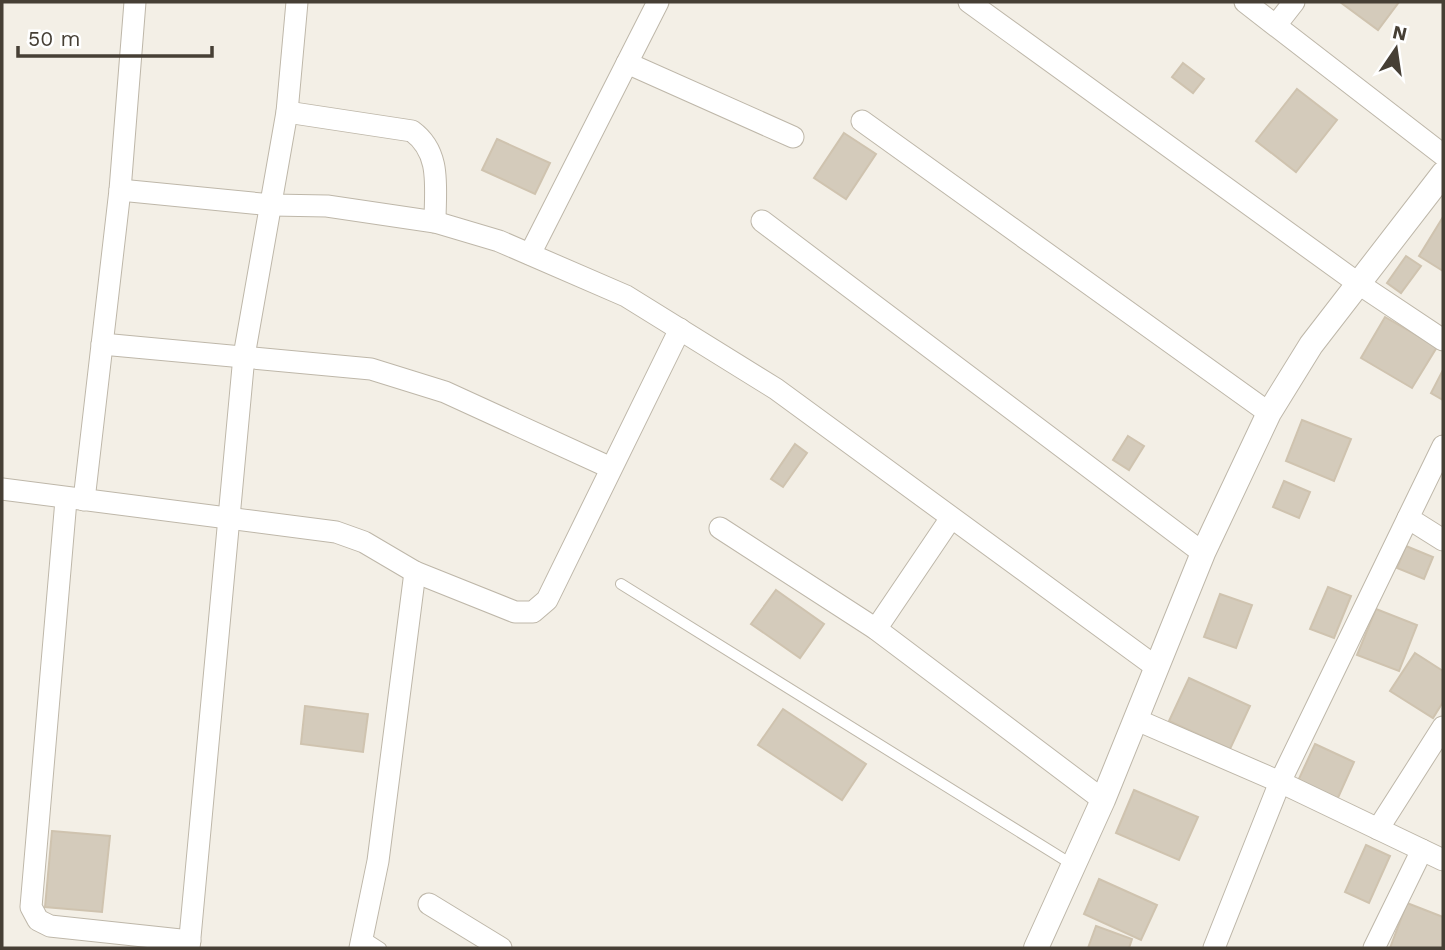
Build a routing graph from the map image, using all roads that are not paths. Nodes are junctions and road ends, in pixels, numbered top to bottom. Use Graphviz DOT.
graph roads {
  1 [pos="135,2"];
  2 [pos="297,2"];
  3 [pos="658,2"];
  4 [pos="969,2"];
  5 [pos="1245,2"];
  6 [pos="1294,2"];
  7 [pos="1276,25"];
  8 [pos="627,63"];
  9 [pos="287,112"];
  10 [pos="862,121"];
  11 [pos="793,137"];
  12 [pos="1443,155"];
  13 [pos="1442,180"];
  14 [pos="120,190"];
  15 [pos="272,205"];
  16 [pos="762,221"];
  17 [pos="435,222"];
  18 [pos="530,254"];
  19 [pos="1359,284"];
  20 [pos="680,329"];
  21 [pos="1443,341"];
  22 [pos="102,344"];
  23 [pos="244,356"];
  24 [pos="1269,414"];
  25 [pos="1443,446"];
  26 [pos="611,468"];
  27 [pos="2,489"];
  28 [pos="75,500"];
  29 [pos="228,516"];
  30 [pos="951,518"];
  31 [pos="1409,518"];
  32 [pos="720,528"];
  33 [pos="1443,540"];
  34 [pos="1203,553"];
  35 [pos="415,572"];
  36 [pos="621,584"];
  37 [pos="876,629"];
  38 [pos="1156,667"];
  39 [pos="1137,720"];
  40 [pos="1443,727"];
  41 [pos="1280,782"];
  42 [pos="1104,800"];
  43 [pos="1378,829"];
  44 [pos="1422,850"];
  45 [pos="1443,860"];
  46 [pos="1074,866"];
  47 [pos="429,904"];
  48 [pos="190,945"];
  49 [pos="368,945"];
  50 [pos="501,948"];
  51 [pos="1036,948"];
  52 [pos="1214,948"];
  53 [pos="1374,948"];
  1 -- 14 [label="street"];
  2 -- 9 [label="street"];
  3 -- 8 [label="street"];
  4 -- 19 [label="street"];
  5 -- 7 [label="street"];
  6 -- 7 [label="street"];
  7 -- 12 [label="street"];
  8 -- 11 [label="street"];
  8 -- 18 [label="street"];
  9 -- 15 [label="street"];
  9 -- 17 [label="street"];
  10 -- 24 [label="street"];
  13 -- 19 [label="street"];
  14 -- 15 [label="street"];
  14 -- 22 [label="street"];
  15 -- 17 [label="street"];
  15 -- 23 [label="street"];
  16 -- 34 [label="street"];
  17 -- 18 [label="street"];
  18 -- 20 [label="street"];
  19 -- 21 [label="street"];
  19 -- 24 [label="street"];
  20 -- 26 [label="street"];
  20 -- 30 [label="street"];
  22 -- 23 [label="street"];
  22 -- 28 [label="street"];
  23 -- 26 [label="street"];
  23 -- 29 [label="street"];
  24 -- 34 [label="street"];
  25 -- 31 [label="street"];
  26 -- 35 [label="street"];
  27 -- 28 [label="street"];
  28 -- 29 [label="street"];
  28 -- 48 [label="street"];
  29 -- 35 [label="street"];
  29 -- 48 [label="street"];
  30 -- 37 [label="street"];
  30 -- 38 [label="street"];
  31 -- 33 [label="street"];
  31 -- 41 [label="street"];
  32 -- 37 [label="street"];
  34 -- 38 [label="street"];
  35 -- 49 [label="street"];
  36 -- 46 [label="lane"];
  37 -- 42 [label="street"];
  38 -- 39 [label="street"];
  39 -- 41 [label="street"];
  39 -- 42 [label="street"];
  40 -- 43 [label="street"];
  41 -- 43 [label="street"];
  41 -- 52 [label="street"];
  42 -- 46 [label="street"];
  43 -- 44 [label="street"];
  44 -- 45 [label="street"];
  44 -- 53 [label="street"];
  46 -- 51 [label="street"];
  47 -- 50 [label="street"];
}
